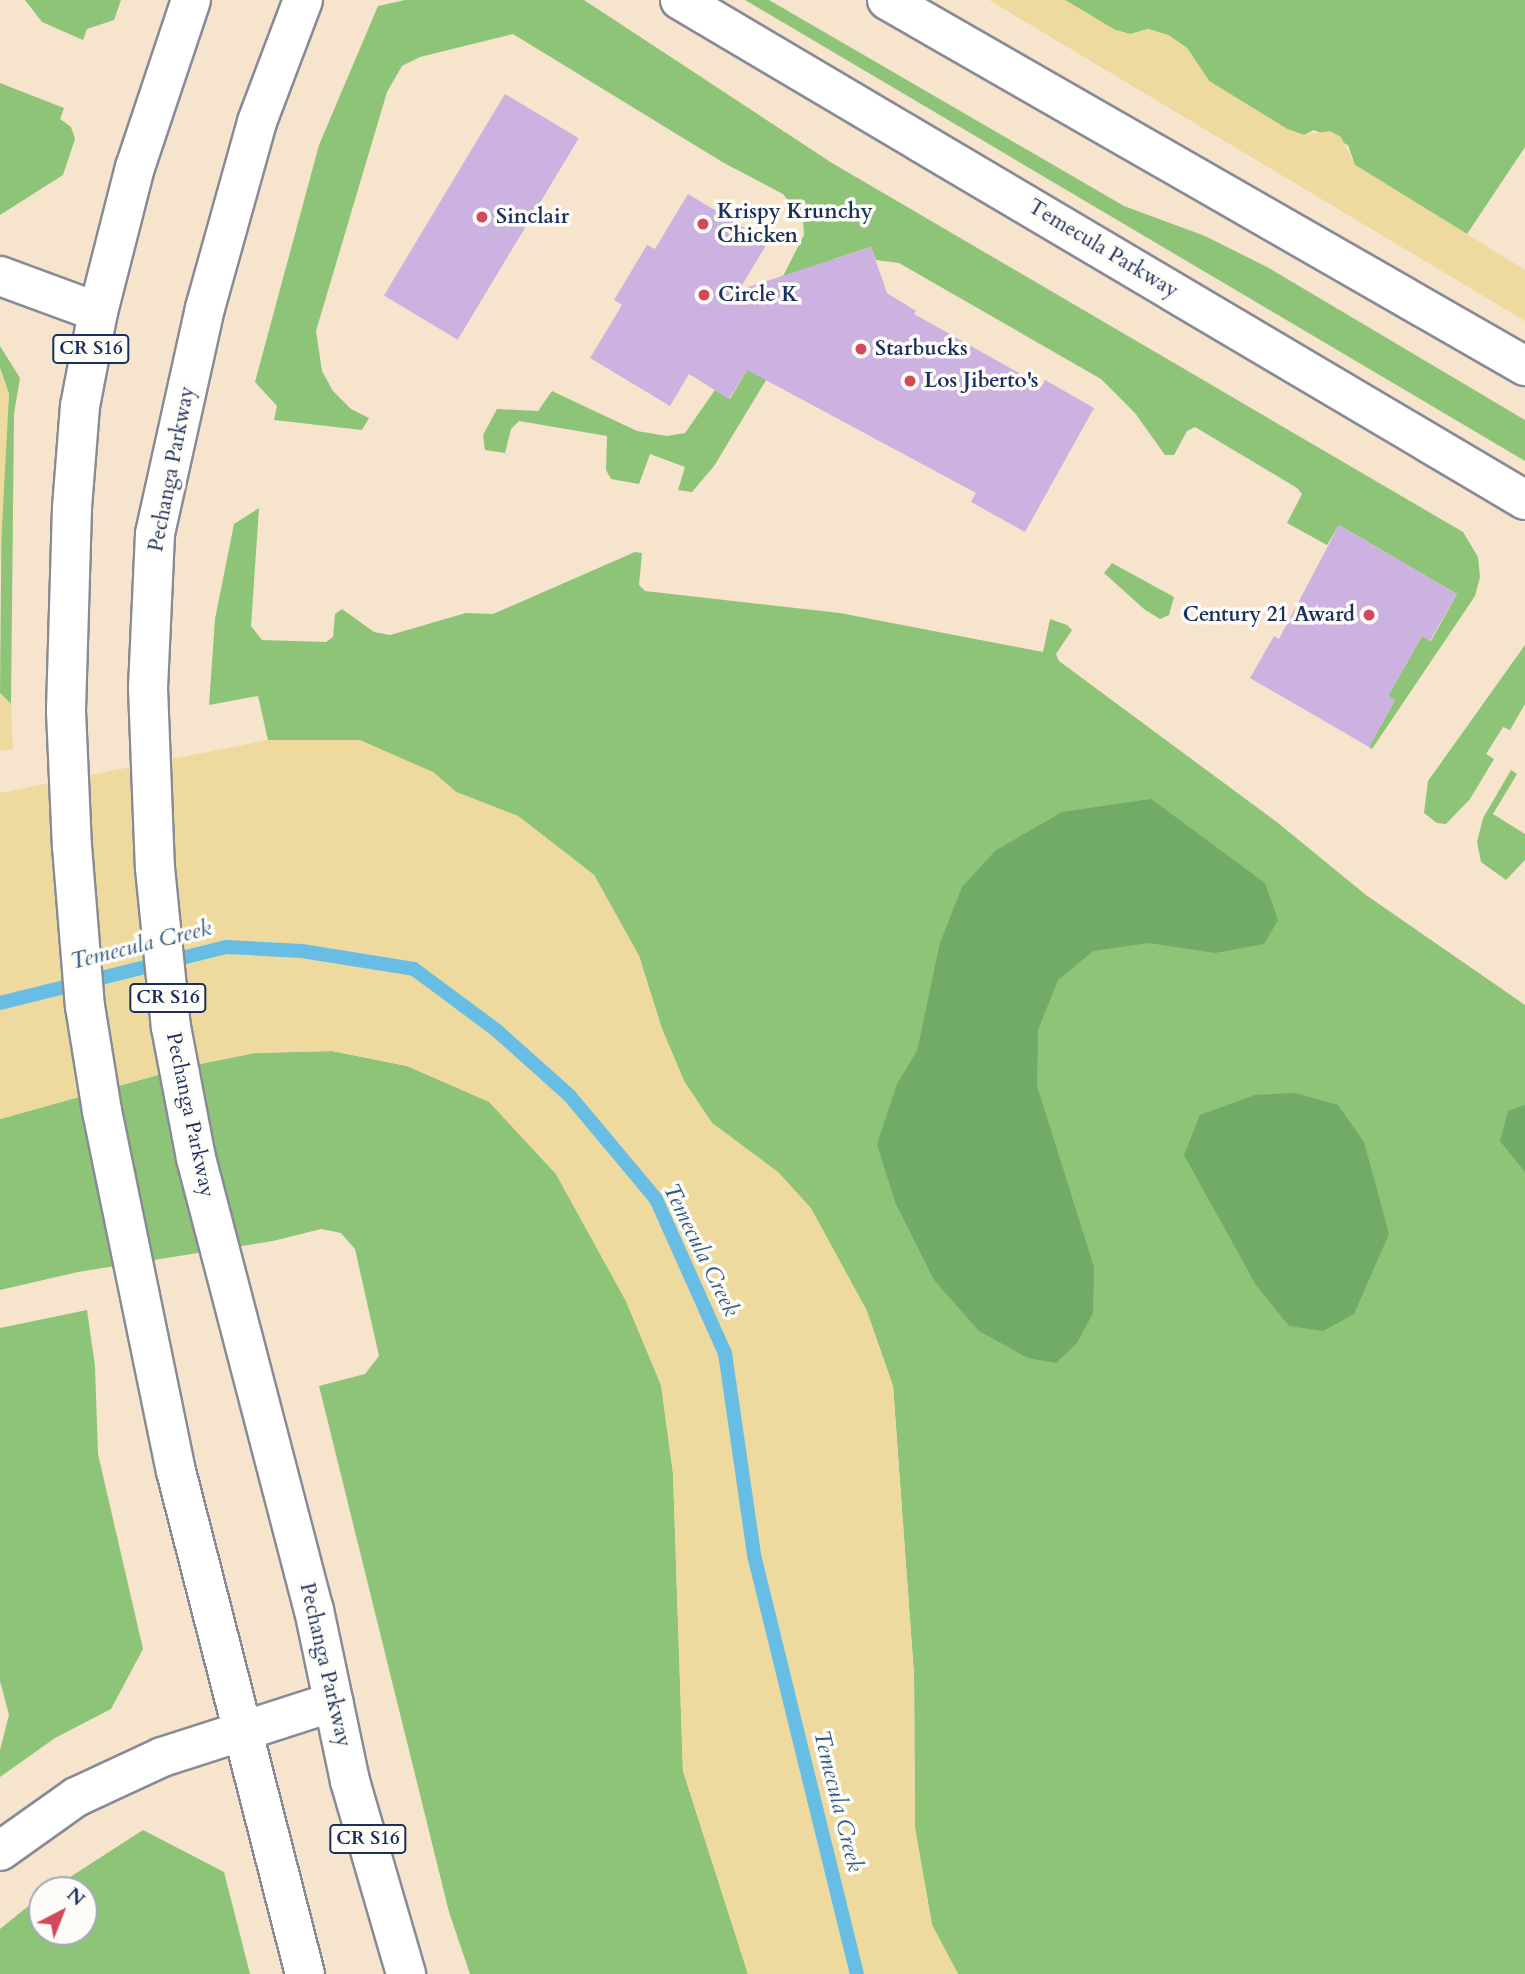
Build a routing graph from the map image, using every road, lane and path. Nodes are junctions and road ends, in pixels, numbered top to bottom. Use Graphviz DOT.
graph roads {
  1 [pos="191,0"];
  2 [pos="303,0"];
  3 [pos="680,0"];
  4 [pos="887,0"];
  5 [pos="0,276"];
  6 [pos="98,312"];
  7 [pos="1525,366"];
  8 [pos="1525,500"];
  9 [pos="333,1702"];
  10 [pos="243,1730"];
  11 [pos="0,1850"];
  12 [pos="305,1974"];
  13 [pos="406,1974"];
  1 -- 6 [label="main road, CR S16"];
  2 -- 9 [label="main road, Pechanga Parkway / CR S16"];
  3 -- 8 [label="main road, Temecula Parkway"];
  4 -- 7 [label="main road"];
  5 -- 6 [label="main road"];
  6 -- 10 [label="main road, CR S16"];
  9 -- 10 [label="main road"];
  9 -- 13 [label="main road, Pechanga Parkway / CR S16"];
  10 -- 11 [label="main road"];
  10 -- 12 [label="main road, CR S16"];
}
